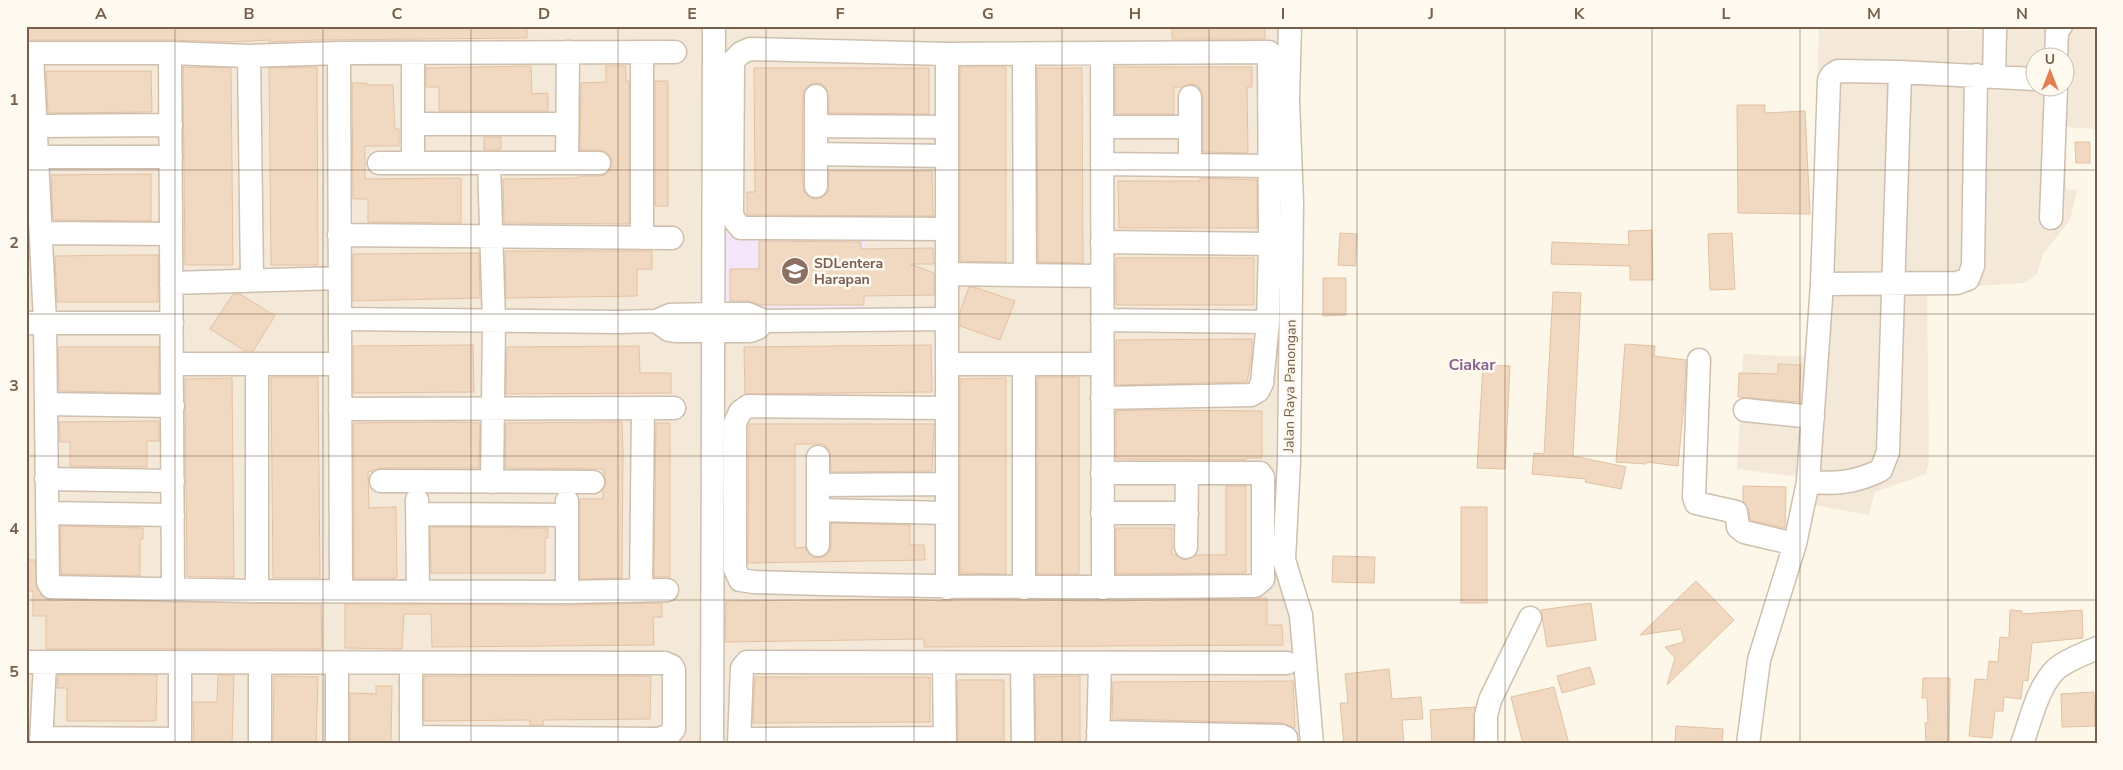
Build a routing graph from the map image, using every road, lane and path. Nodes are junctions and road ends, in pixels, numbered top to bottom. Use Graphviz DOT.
graph roads {
  1 [pos="714,26"];
  2 [pos="1290,26"];
  3 [pos="2061,26"];
  4 [pos="1994,30"];
  5 [pos="2056,48"];
  6 [pos="339,52"];
  7 [pos="413,52"];
  8 [pos="568,52"];
  9 [pos="642,52"];
  10 [pos="675,52"];
  11 [pos="29,53"];
  12 [pos="170,53"];
  13 [pos="947,54"];
  14 [pos="1024,54"];
  15 [pos="1102,54"];
  16 [pos="249,56"];
  17 [pos="1900,72"];
  18 [pos="1985,76"];
  19 [pos="2026,78"];
  20 [pos="816,96"];
  21 [pos="1190,97"];
  22 [pos="2056,98"];
  23 [pos="413,124"];
  24 [pos="567,124"];
  25 [pos="171,125"];
  26 [pos="36,126"];
  27 [pos="816,126"];
  28 [pos="947,127"];
  29 [pos="1102,127"];
  30 [pos="1190,128"];
  31 [pos="816,154"];
  32 [pos="947,156"];
  33 [pos="37,157"];
  34 [pos="171,157"];
  35 [pos="379,163"];
  36 [pos="413,163"];
  37 [pos="489,163"];
  38 [pos="567,163"];
  39 [pos="599,163"];
  40 [pos="1102,164"];
  41 [pos="1190,165"];
  42 [pos="1269,166"];
  43 [pos="816,186"];
  44 [pos="2051,218"];
  45 [pos="947,229"];
  46 [pos="41,233"];
  47 [pos="171,234"];
  48 [pos="340,235"];
  49 [pos="490,236"];
  50 [pos="642,238"];
  51 [pos="672,238"];
  52 [pos="1102,242"];
  53 [pos="1270,244"];
  54 [pos="947,274"];
  55 [pos="1025,275"];
  56 [pos="1102,276"];
  57 [pos="340,278"];
  58 [pos="252,280"];
  59 [pos="171,283"];
  60 [pos="1822,284"];
  61 [pos="1894,284"];
  62 [pos="947,318"];
  63 [pos="340,319"];
  64 [pos="1102,320"];
  65 [pos="35,322"];
  66 [pos="494,322"];
  67 [pos="689,322"];
  68 [pos="1268,322"];
  69 [pos="172,323"];
  70 [pos="1699,360"];
  71 [pos="172,364"];
  72 [pos="340,364"];
  73 [pos="947,364"];
  74 [pos="1024,364"];
  75 [pos="1102,364"];
  76 [pos="257,365"];
  77 [pos="1102,398"];
  78 [pos="46,404"];
  79 [pos="172,406"];
  80 [pos="492,408"];
  81 [pos="643,408"];
  82 [pos="674,408"];
  83 [pos="947,408"];
  84 [pos="340,409"];
  85 [pos="1745,410"];
  86 [pos="1813,417"];
  87 [pos="818,457"];
  88 [pos="1102,473"];
  89 [pos="1188,473"];
  90 [pos="46,479"];
  91 [pos="173,481"];
  92 [pos="381,481"];
  93 [pos="416,482"];
  94 [pos="492,482"];
  95 [pos="567,482"];
  96 [pos="593,482"];
  97 [pos="1808,482"];
  98 [pos="947,484"];
  99 [pos="818,485"];
  100 [pos="818,510"];
  101 [pos="46,514"];
  102 [pos="417,514"];
  103 [pos="947,514"];
  104 [pos="1102,514"];
  105 [pos="1187,514"];
  106 [pos="173,515"];
  107 [pos="567,515"];
  108 [pos="1795,544"];
  109 [pos="818,545"];
  110 [pos="1186,547"];
  111 [pos="947,588"];
  112 [pos="1024,588"];
  113 [pos="1103,588"];
  114 [pos="173,590"];
  115 [pos="667,590"];
  116 [pos="257,591"];
  117 [pos="341,591"];
  118 [pos="418,591"];
  119 [pos="641,591"];
  120 [pos="567,592"];
  121 [pos="1530,618"];
  122 [pos="2097,648"];
  123 [pos="35,662"];
  124 [pos="1287,662"];
  125 [pos="180,663"];
  126 [pos="260,663"];
  127 [pos="337,663"];
  128 [pos="411,663"];
  129 [pos="944,663"];
  130 [pos="1022,663"];
  131 [pos="1100,664"];
  132 [pos="1098,738"];
  133 [pos="411,740"];
  134 [pos="669,740"];
  135 [pos="41,741"];
  136 [pos="180,741"];
  137 [pos="740,741"];
  138 [pos="945,741"];
  139 [pos="260,744"];
  140 [pos="336,744"];
  141 [pos="712,744"];
  142 [pos="1023,744"];
  143 [pos="1286,744"];
  144 [pos="1312,744"];
  145 [pos="1486,744"];
  146 [pos="1748,744"];
  147 [pos="2022,744"];
  1 -- 67 [label="street"];
  2 -- 144 [label="street, Jalan Raya Panongan"];
  3 -- 5 [label="street"];
  4 -- 18 [label="street"];
  6 -- 7 [label="street"];
  6 -- 16 [label="street"];
  6 -- 48 [label="street"];
  7 -- 8 [label="street"];
  7 -- 23 [label="street"];
  8 -- 9 [label="street"];
  8 -- 24 [label="street"];
  9 -- 10 [label="street"];
  9 -- 50 [label="street"];
  11 -- 12 [label="street"];
  11 -- 26 [label="street"];
  12 -- 16 [label="street"];
  12 -- 25 [label="street"];
  13 -- 14 [label="street"];
  13 -- 28 [label="street"];
  13 -- 45 [label="street"];
  14 -- 15 [label="street"];
  14 -- 55 [label="street"];
  15 -- 29 [label="street"];
  15 -- 42 [label="street"];
  16 -- 58 [label="street"];
  17 -- 18 [label="street"];
  17 -- 60 [label="street"];
  17 -- 61 [label="street"];
  18 -- 19 [label="street"];
  18 -- 61 [label="street"];
  20 -- 27 [label="street"];
  21 -- 30 [label="street"];
  22 -- 44 [label="street"];
  23 -- 24 [label="street"];
  23 -- 36 [label="street"];
  24 -- 38 [label="street"];
  25 -- 26 [label="street"];
  25 -- 34 [label="street"];
  26 -- 33 [label="street"];
  27 -- 28 [label="street"];
  27 -- 31 [label="street"];
  28 -- 32 [label="street"];
  29 -- 30 [label="street"];
  29 -- 40 [label="street"];
  30 -- 41 [label="street"];
  31 -- 32 [label="street"];
  31 -- 43 [label="street"];
  32 -- 45 [label="street"];
  33 -- 34 [label="street"];
  33 -- 46 [label="street"];
  34 -- 47 [label="street"];
  35 -- 36 [label="street"];
  36 -- 37 [label="street"];
  37 -- 38 [label="street"];
  37 -- 49 [label="street"];
  38 -- 39 [label="street"];
  40 -- 41 [label="street"];
  40 -- 52 [label="street"];
  41 -- 42 [label="street"];
  42 -- 53 [label="street"];
  45 -- 54 [label="street"];
  46 -- 47 [label="street"];
  46 -- 65 [label="street"];
  47 -- 59 [label="street"];
  48 -- 49 [label="street"];
  48 -- 57 [label="street"];
  49 -- 50 [label="street"];
  49 -- 66 [label="street"];
  50 -- 51 [label="street"];
  52 -- 53 [label="street"];
  52 -- 56 [label="street"];
  53 -- 68 [label="street"];
  54 -- 55 [label="street"];
  54 -- 62 [label="street"];
  55 -- 56 [label="street"];
  56 -- 64 [label="street"];
  57 -- 58 [label="street"];
  57 -- 63 [label="street"];
  58 -- 59 [label="street"];
  59 -- 69 [label="street"];
  60 -- 61 [label="street"];
  60 -- 86 [label="street"];
  61 -- 97 [label="street"];
  62 -- 67 [label="street"];
  62 -- 73 [label="street"];
  63 -- 66 [label="street"];
  63 -- 72 [label="street"];
  64 -- 68 [label="street"];
  64 -- 75 [label="street"];
  65 -- 69 [label="street"];
  65 -- 78 [label="street"];
  66 -- 67 [label="street"];
  66 -- 80 [label="street"];
  67 -- 141 [label="street"];
  68 -- 77 [label="street"];
  69 -- 71 [label="street"];
  70 -- 108 [label="street"];
  71 -- 76 [label="street"];
  71 -- 79 [label="street"];
  72 -- 76 [label="street"];
  72 -- 84 [label="street"];
  73 -- 74 [label="street"];
  73 -- 83 [label="street"];
  74 -- 75 [label="street"];
  74 -- 112 [label="street"];
  75 -- 77 [label="street"];
  76 -- 116 [label="street"];
  77 -- 88 [label="street"];
  78 -- 79 [label="street"];
  78 -- 90 [label="street"];
  79 -- 91 [label="street"];
  80 -- 81 [label="street"];
  80 -- 84 [label="street"];
  80 -- 94 [label="street"];
  81 -- 82 [label="street"];
  81 -- 119 [label="street"];
  83 -- 98 [label="street"];
  83 -- 111 [label="street"];
  84 -- 117 [label="street"];
  85 -- 86 [label="street"];
  86 -- 97 [label="street"];
  87 -- 99 [label="street"];
  88 -- 89 [label="street"];
  88 -- 104 [label="street"];
  89 -- 105 [label="street"];
  89 -- 113 [label="street"];
  90 -- 91 [label="street"];
  90 -- 101 [label="street"];
  91 -- 106 [label="street"];
  92 -- 93 [label="street"];
  93 -- 94 [label="street"];
  93 -- 102 [label="street"];
  94 -- 95 [label="street"];
  95 -- 96 [label="street"];
  95 -- 107 [label="street"];
  97 -- 108 [label="street"];
  98 -- 99 [label="street"];
  98 -- 103 [label="street"];
  99 -- 100 [label="street"];
  100 -- 103 [label="street"];
  100 -- 109 [label="street"];
  101 -- 106 [label="street"];
  101 -- 114 [label="street"];
  102 -- 107 [label="street"];
  102 -- 118 [label="street"];
  103 -- 111 [label="street"];
  104 -- 105 [label="street"];
  104 -- 113 [label="street"];
  105 -- 110 [label="street"];
  106 -- 114 [label="street"];
  107 -- 120 [label="street"];
  108 -- 146 [label="street"];
  111 -- 112 [label="street"];
  112 -- 113 [label="street"];
  114 -- 116 [label="street"];
  115 -- 119 [label="street"];
  116 -- 117 [label="street"];
  117 -- 118 [label="street"];
  118 -- 120 [label="street"];
  119 -- 120 [label="street"];
  121 -- 145 [label="street"];
  122 -- 147 [label="street"];
  123 -- 125 [label="street"];
  123 -- 135 [label="street"];
  124 -- 131 [label="street"];
  125 -- 126 [label="street"];
  125 -- 136 [label="street"];
  126 -- 127 [label="street"];
  126 -- 139 [label="street"];
  127 -- 128 [label="street"];
  127 -- 140 [label="street"];
  128 -- 133 [label="street"];
  128 -- 134 [label="street"];
  129 -- 130 [label="street"];
  129 -- 137 [label="street"];
  129 -- 138 [label="street"];
  130 -- 131 [label="street"];
  130 -- 142 [label="street"];
  131 -- 132 [label="street"];
  132 -- 143 [label="street"];
  133 -- 134 [label="street"];
  135 -- 136 [label="street"];
  137 -- 138 [label="street"];
}
